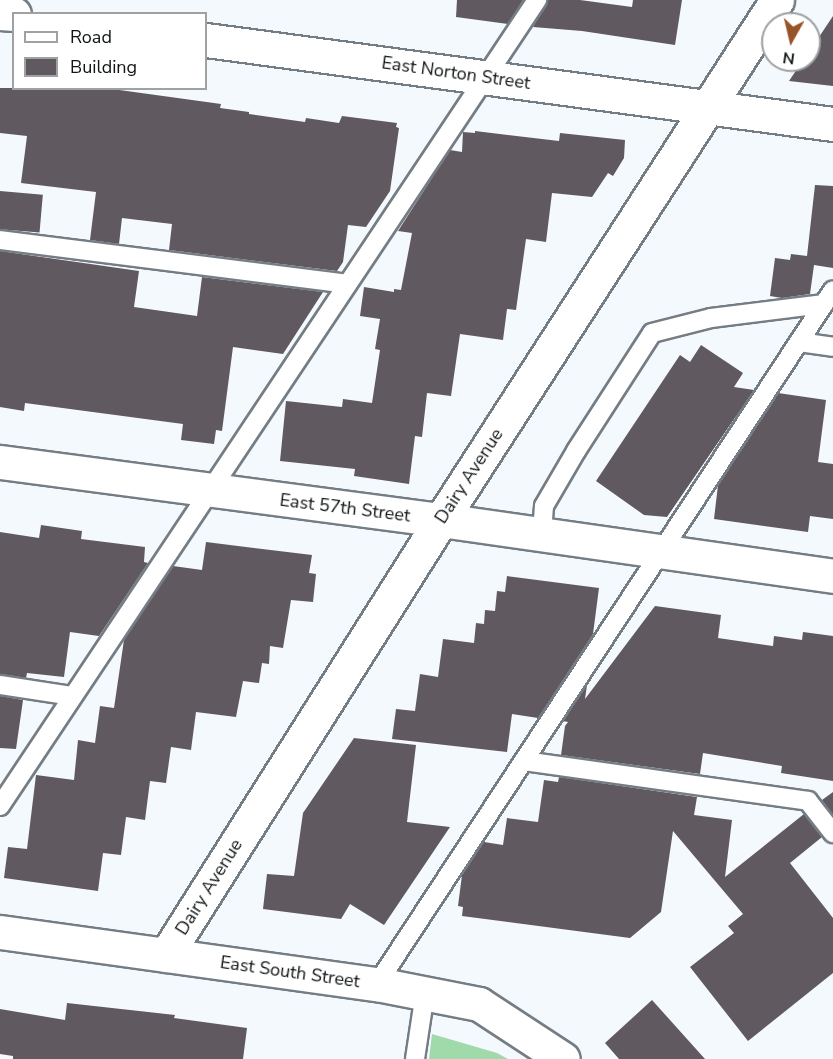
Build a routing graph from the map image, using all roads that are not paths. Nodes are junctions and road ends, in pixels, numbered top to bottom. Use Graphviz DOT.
graph roads {
  1 [pos="537,0"];
  2 [pos="777,0"];
  3 [pos="207,40"];
  4 [pos="486,77"];
  5 [pos="706,106"];
  6 [pos="833,124"];
  7 [pos="0,240"];
  8 [pos="346,285"];
  9 [pos="828,297"];
  10 [pos="799,342"];
  11 [pos="833,347"];
  12 [pos="0,462"];
  13 [pos="207,491"];
  14 [pos="441,520"];
  15 [pos="542,534"];
  16 [pos="662,552"];
  17 [pos="833,576"];
  18 [pos="0,685"];
  19 [pos="72,696"];
  20 [pos="524,761"];
  21 [pos="0,806"];
  22 [pos="833,833"];
  23 [pos="0,932"];
  24 [pos="166,955"];
  25 [pos="377,984"];
  26 [pos="425,993"];
  27 [pos="415,1059"];
  28 [pos="563,1059"];
  1 -- 4 [label="lane"];
  2 -- 5 [label="street, Dairy Avenue"];
  3 -- 4 [label="street, East Norton Street"];
  4 -- 5 [label="street, East Norton Street"];
  4 -- 8 [label="lane"];
  5 -- 6 [label="street, East Norton Street"];
  5 -- 14 [label="street, Dairy Avenue"];
  7 -- 8 [label="lane"];
  8 -- 13 [label="lane"];
  9 -- 10 [label="lane"];
  9 -- 15 [label="lane"];
  10 -- 11 [label="lane"];
  10 -- 16 [label="lane"];
  12 -- 13 [label="street, East 57th Street"];
  13 -- 14 [label="street, East 57th Street"];
  13 -- 19 [label="lane"];
  14 -- 15 [label="street, East 57th Street"];
  14 -- 24 [label="street, Dairy Avenue"];
  15 -- 16 [label="street, East 57th Street"];
  16 -- 17 [label="street, East 57th Street"];
  16 -- 20 [label="lane"];
  18 -- 19 [label="lane"];
  19 -- 21 [label="lane"];
  20 -- 22 [label="lane"];
  20 -- 25 [label="lane"];
  23 -- 24 [label="street, East South Street"];
  24 -- 25 [label="street, East South Street"];
  25 -- 26 [label="street, East South Street"];
  26 -- 27 [label="lane"];
  26 -- 28 [label="street, East South Street"];
}
